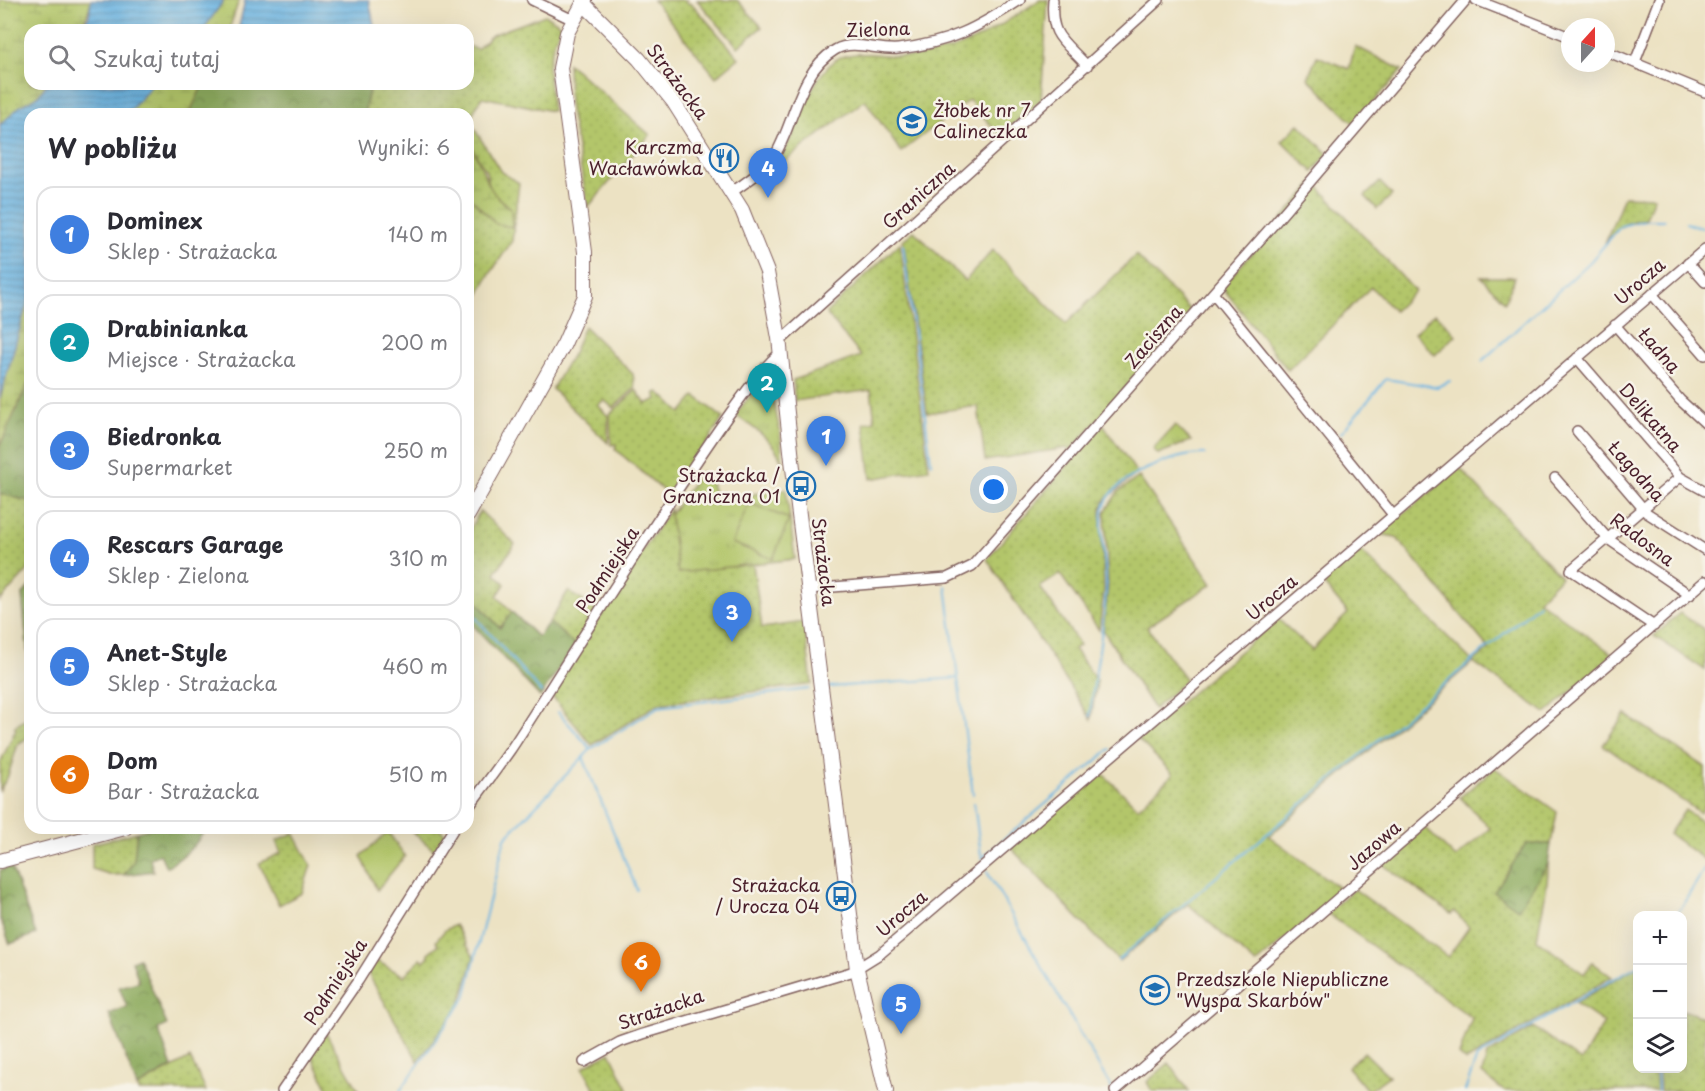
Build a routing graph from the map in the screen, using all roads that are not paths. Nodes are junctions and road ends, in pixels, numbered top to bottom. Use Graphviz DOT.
graph roads {
  1 [pos="532,0"];
  2 [pos="1020,0"];
  3 [pos="1053,0"];
  4 [pos="1159,0"];
  5 [pos="1466,0"];
  6 [pos="1476,0"];
  7 [pos="1659,0"];
  8 [pos="584,1"];
  9 [pos="573,20"];
  10 [pos="1561,33"];
  11 [pos="1615,54"];
  12 [pos="1635,62"];
  13 [pos="1087,66"];
  14 [pos="1705,92"];
  15 [pos="732,192"];
  16 [pos="1705,249"];
  17 [pos="1688,263"];
  18 [pos="1705,282"];
  19 [pos="1213,293"];
  20 [pos="1652,294"];
  21 [pos="1615,326"];
  22 [pos="780,348"];
  23 [pos="1705,355"];
  24 [pos="1577,358"];
  25 [pos="1705,423"];
  26 [pos="1577,431"];
  27 [pos="1680,477"];
  28 [pos="1555,478"];
  29 [pos="1705,491"];
  30 [pos="474,504"];
  31 [pos="1643,508"];
  32 [pos="1394,516"];
  33 [pos="1608,539"];
  34 [pos="1705,550"];
  35 [pos="1705,581"];
  36 [pos="808,589"];
  37 [pos="1690,595"];
  38 [pos="1654,626"];
  39 [pos="474,800"];
  40 [pos="102,834"];
  41 [pos="450,834"];
  42 [pos="0,861"];
  43 [pos="857,969"];
  44 [pos="584,1062"];
  45 [pos="282,1091"];
  46 [pos="886,1091"];
  47 [pos="1115,1091"];
  1 -- 9 [label="street"];
  2 -- 15 [label="street, Zielona"];
  3 -- 13 [label="street"];
  4 -- 13 [label="street, Graniczna"];
  5 -- 19 [label="street, Zaciszna"];
  6 -- 10 [label="street"];
  7 -- 12 [label="street"];
  8 -- 9 [label="street"];
  8 -- 15 [label="street, Strażacka"];
  9 -- 30 [label="street"];
  11 -- 12 [label="street"];
  12 -- 14 [label="street"];
  13 -- 22 [label="street, Graniczna"];
  15 -- 22 [label="street, Strażacka"];
  16 -- 17 [label="street, Urocza"];
  17 -- 18 [label="street"];
  17 -- 20 [label="street, Urocza"];
  19 -- 32 [label="street"];
  19 -- 36 [label="street, Zaciszna"];
  20 -- 21 [label="street, Urocza"];
  20 -- 23 [label="street"];
  21 -- 24 [label="street, Urocza"];
  21 -- 25 [label="street, Ładna"];
  22 -- 36 [label="street, Strażacka"];
  22 -- 39 [label="street, Podmiejska"];
  24 -- 27 [label="street, Delikatna"];
  24 -- 32 [label="street, Urocza"];
  26 -- 31 [label="street, Łagodna"];
  27 -- 29 [label="street, Delikatna"];
  27 -- 31 [label="street"];
  28 -- 33 [label="street, Radosna"];
  31 -- 33 [label="street"];
  31 -- 34 [label="street, Łagodna"];
  32 -- 43 [label="street, Urocza"];
  33 -- 37 [label="street, Radosna"];
  33 -- 38 [label="street"];
  35 -- 37 [label="street, Jazowa"];
  36 -- 43 [label="street, Strażacka"];
  37 -- 38 [label="street, Jazowa"];
  38 -- 47 [label="street, Jazowa"];
  40 -- 42 [label="street"];
  41 -- 45 [label="street, Podmiejska"];
  43 -- 44 [label="street, Strażacka"];
  43 -- 46 [label="street, Strażacka"];
}
